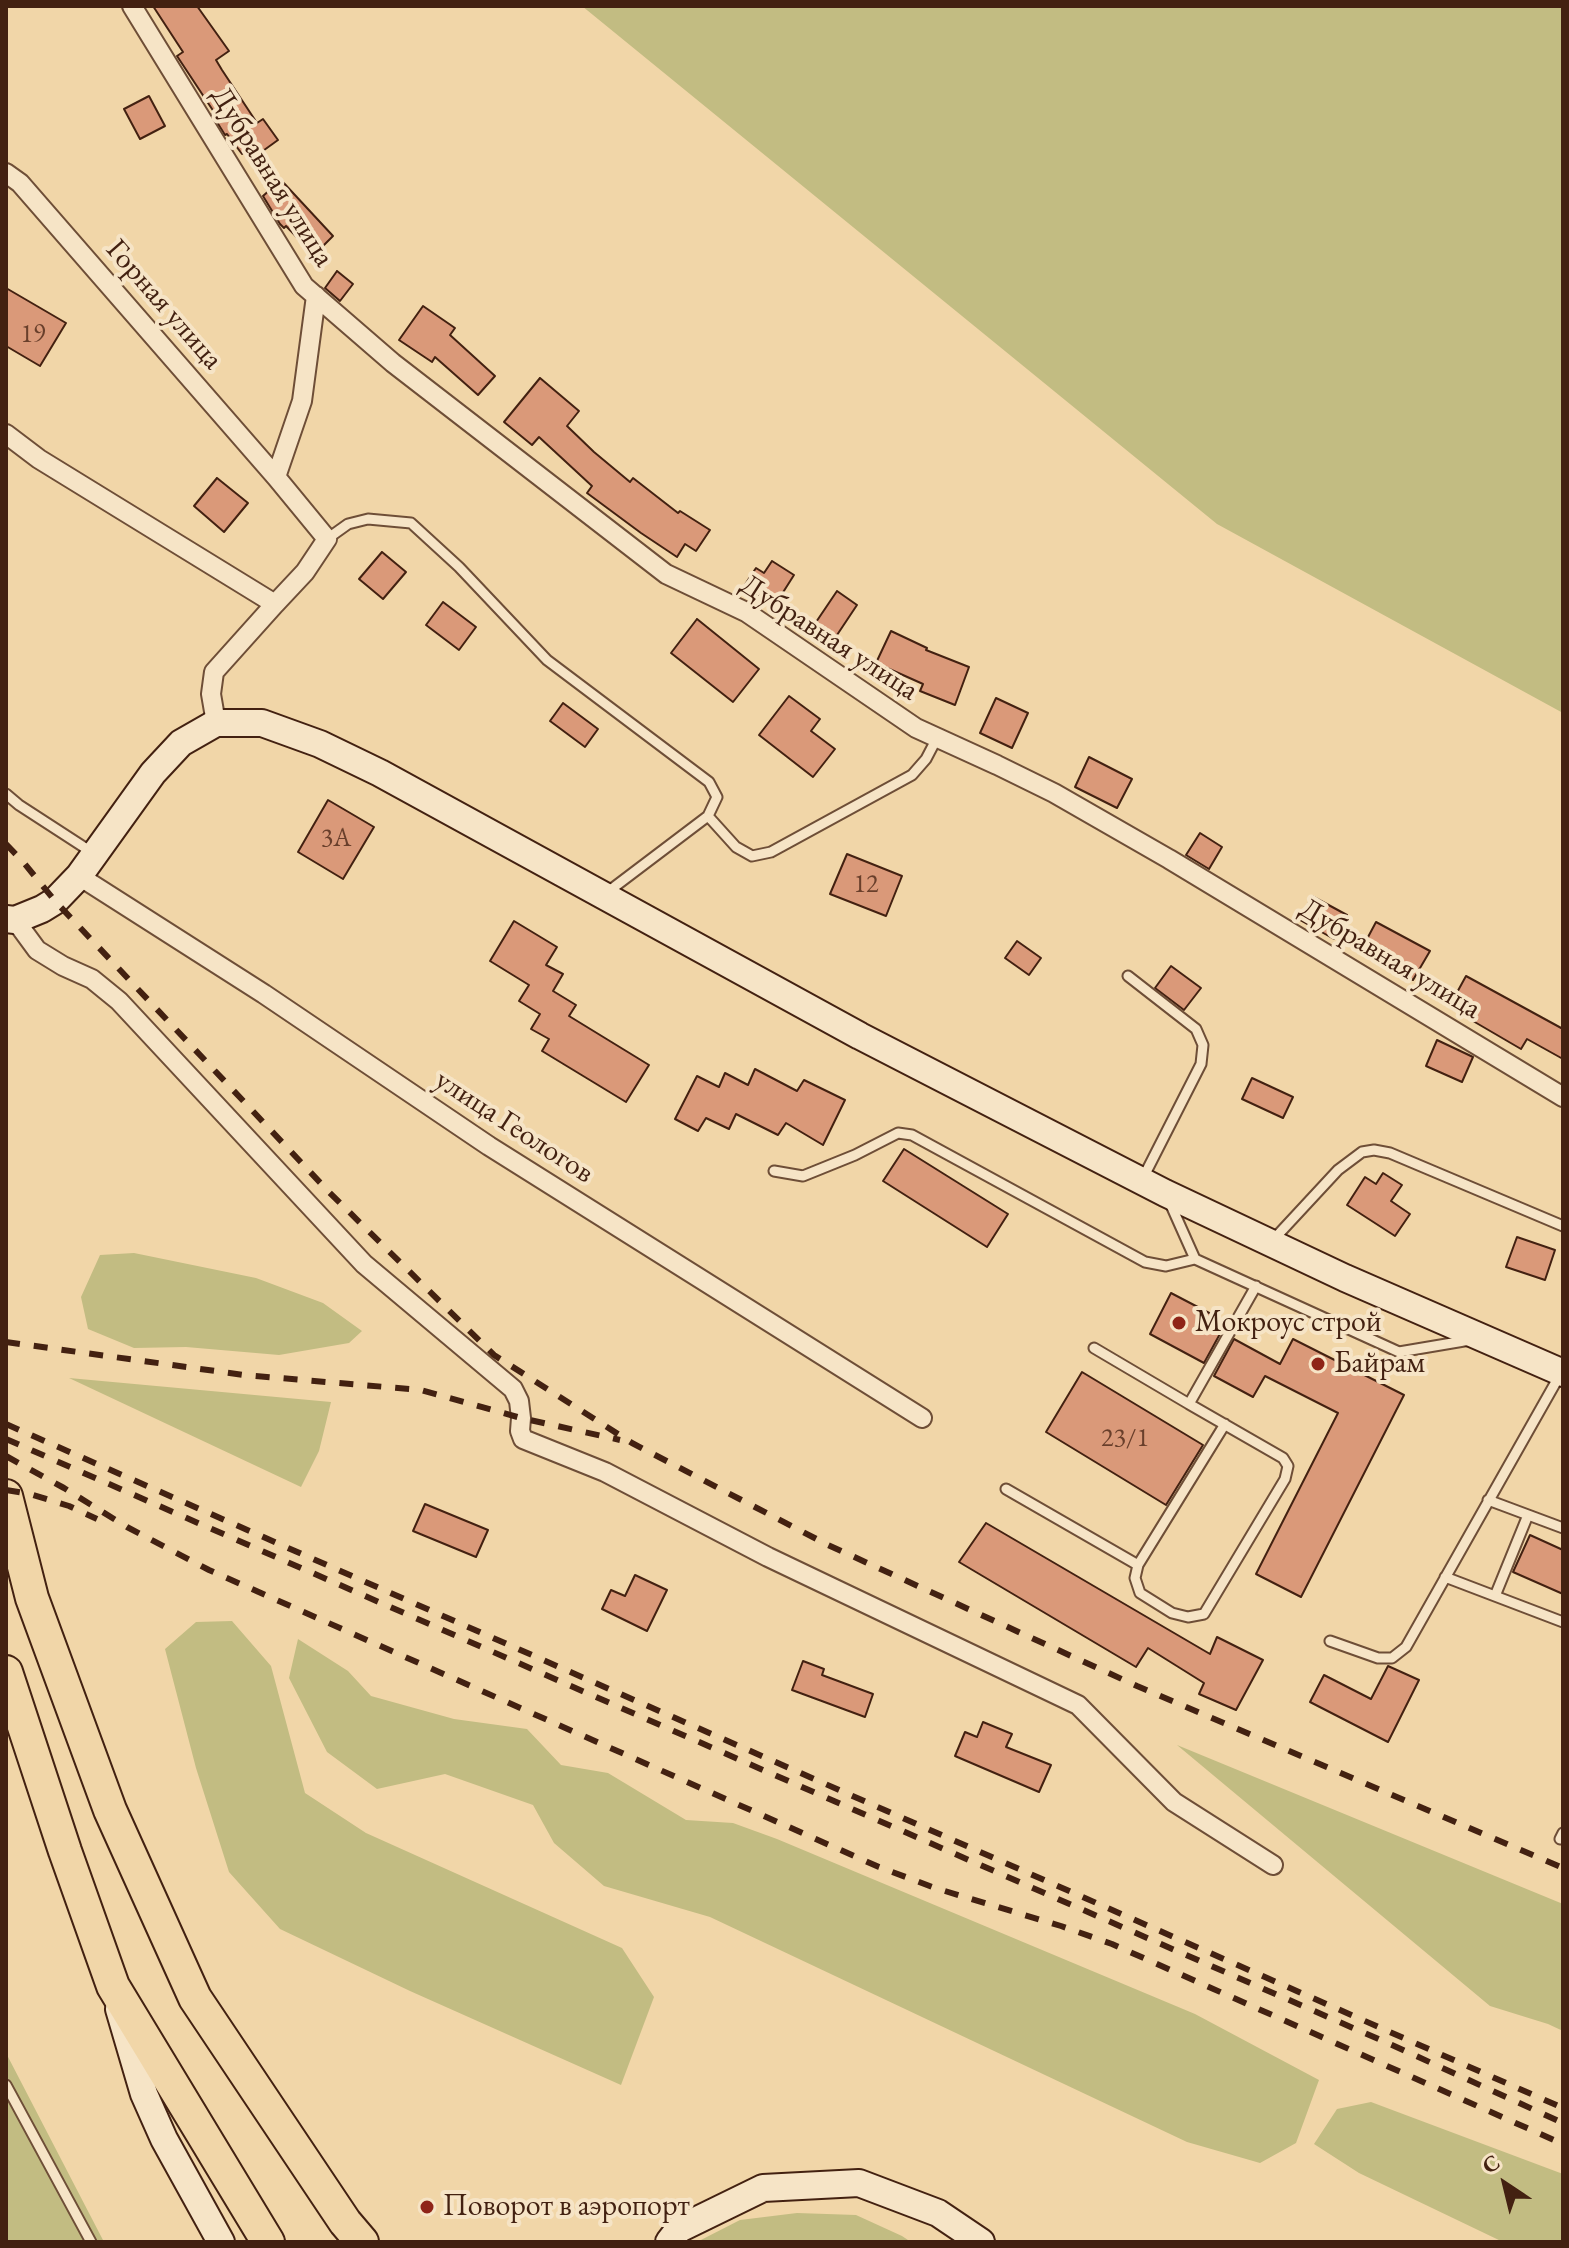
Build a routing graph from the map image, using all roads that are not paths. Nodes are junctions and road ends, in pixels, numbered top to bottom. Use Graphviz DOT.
graph roads {
  1 [pos="132,6"];
  2 [pos="6,173"];
  3 [pos="316,296"];
  4 [pos="6,434"];
  5 [pos="276,477"];
  6 [pos="327,539"];
  7 [pos="275,604"];
  8 [pos="216,723"];
  9 [pos="937,738"];
  10 [pos="6,794"];
  11 [pos="708,816"];
  12 [pos="96,855"];
  13 [pos="79,876"];
  14 [pos="603,896"];
  15 [pos="10,920"];
  16 [pos="1128,976"];
  17 [pos="1563,1097"];
  18 [pos="774,1171"];
  19 [pos="1153,1187"];
  20 [pos="1563,1226"];
  21 [pos="1271,1243"];
  22 [pos="1195,1259"];
  23 [pos="1256,1286"];
  24 [pos="1482,1338"];
  25 [pos="1094,1348"];
  26 [pos="1562,1372"];
  27 [pos="1189,1404"];
  28 [pos="922,1418"];
  29 [pos="1225,1424"];
  30 [pos="1006,1489"];
  31 [pos="6,1496"];
  32 [pos="1488,1500"];
  33 [pos="1528,1515"];
  34 [pos="1563,1528"];
  35 [pos="1138,1565"];
  36 [pos="1445,1577"];
  37 [pos="1495,1596"];
  38 [pos="1563,1622"];
  39 [pos="1330,1641"];
  40 [pos="6,1672"];
  41 [pos="1273,1865"];
  42 [pos="113,1986"];
  43 [pos="6,2085"];
  44 [pos="91,2242"];
  45 [pos="221,2242"];
  46 [pos="268,2242"];
  47 [pos="362,2242"];
  48 [pos="669,2242"];
  49 [pos="981,2242"];
  1 -- 3 [label="street, Дубравная улица"];
  2 -- 5 [label="street, Горная улица"];
  3 -- 5 [label="street"];
  3 -- 9 [label="street, Дубравная улица"];
  4 -- 7 [label="street"];
  5 -- 6 [label="street, Горная улица"];
  6 -- 7 [label="street"];
  6 -- 11 [label="lane"];
  7 -- 8 [label="street"];
  8 -- 12 [label="main road"];
  8 -- 14 [label="main road"];
  9 -- 11 [label="lane"];
  9 -- 17 [label="street, Дубравная улица"];
  10 -- 12 [label="lane"];
  11 -- 14 [label="lane"];
  12 -- 13 [label="main road"];
  13 -- 15 [label="main road"];
  13 -- 28 [label="street, улица Геологов"];
  14 -- 19 [label="main road"];
  15 -- 41 [label="street"];
  16 -- 19 [label="lane"];
  18 -- 22 [label="lane"];
  19 -- 21 [label="main road"];
  19 -- 22 [label="lane"];
  20 -- 21 [label="lane"];
  21 -- 24 [label="main road"];
  22 -- 23 [label="lane"];
  23 -- 24 [label="lane"];
  23 -- 27 [label="lane"];
  24 -- 26 [label="main road"];
  25 -- 27 [label="lane"];
  26 -- 32 [label="lane"];
  27 -- 29 [label="lane"];
  29 -- 35 [label="lane"];
  29 -- 35 [label="lane"];
  30 -- 35 [label="lane"];
  31 -- 47 [label="highway"];
  32 -- 33 [label="lane"];
  32 -- 36 [label="lane"];
  33 -- 34 [label="lane"];
  33 -- 37 [label="lane"];
  36 -- 37 [label="lane"];
  36 -- 39 [label="lane"];
  37 -- 38 [label="lane"];
  40 -- 42 [label="highway"];
  42 -- 45 [label="main road"];
  42 -- 46 [label="highway"];
  43 -- 44 [label="lane"];
  48 -- 49 [label="main road"];
}
